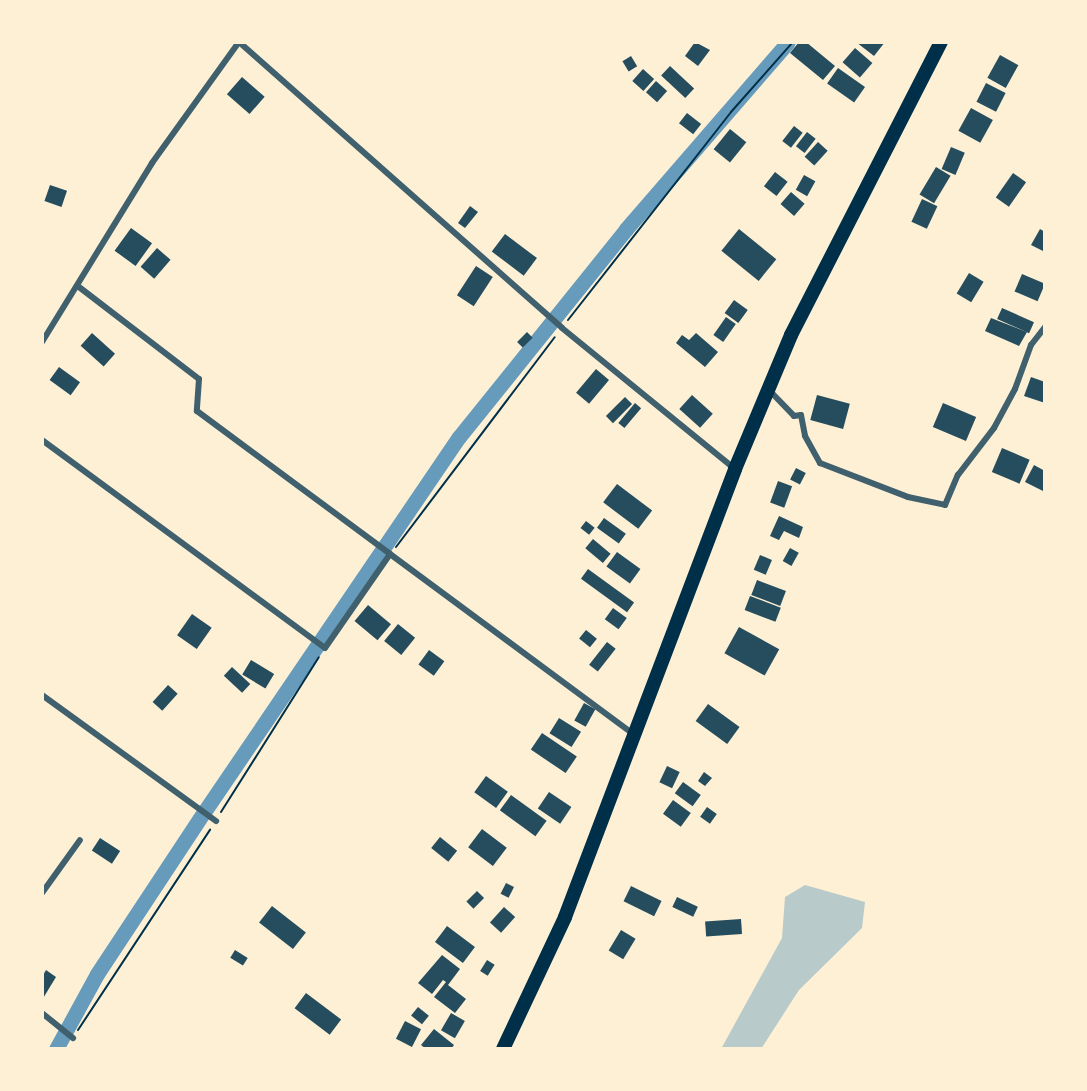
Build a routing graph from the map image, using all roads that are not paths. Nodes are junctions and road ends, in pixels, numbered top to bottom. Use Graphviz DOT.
graph roads {
  1 [pos="239,42"];
  2 [pos="941,42"];
  3 [pos="79,286"];
  4 [pos="1045,327"];
  5 [pos="42,342"];
  6 [pos="768,389"];
  7 [pos="42,440"];
  8 [pos="735,470"];
  9 [pos="390,554"];
  10 [pos="42,695"];
  11 [pos="634,734"];
  12 [pos="216,821"];
  13 [pos="80,840"];
  14 [pos="45,883"];
  15 [pos="42,893"];
  16 [pos="42,1013"];
  17 [pos="73,1038"];
  18 [pos="503,1049"];
  1 -- 3 [label="street"];
  1 -- 8 [label="street"];
  2 -- 6 [label="highway"];
  3 -- 5 [label="street"];
  3 -- 9 [label="street"];
  4 -- 6 [label="street"];
  6 -- 8 [label="highway"];
  7 -- 9 [label="street"];
  8 -- 11 [label="highway"];
  9 -- 11 [label="street"];
  10 -- 12 [label="street"];
  11 -- 18 [label="highway"];
  13 -- 14 [label="street"];
  14 -- 15 [label="street"];
  16 -- 17 [label="street"];
}
